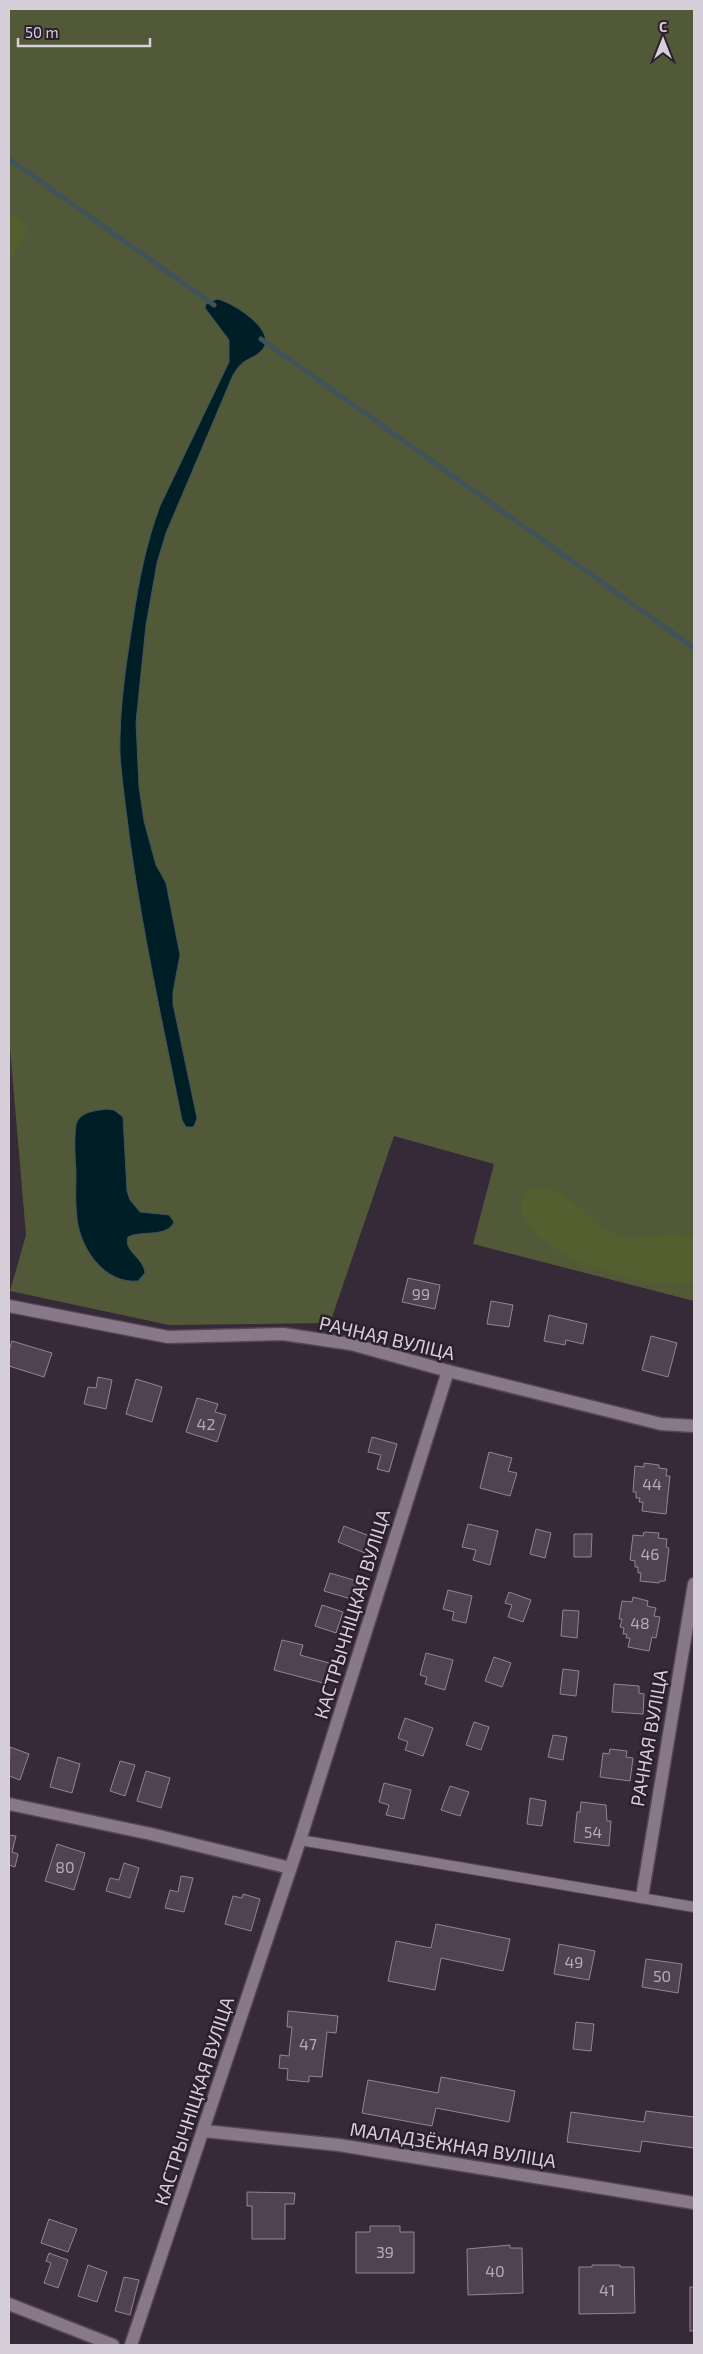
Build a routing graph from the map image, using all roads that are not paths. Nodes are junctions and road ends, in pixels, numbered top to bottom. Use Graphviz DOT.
graph roads {
  1 [pos="9,1306"];
  2 [pos="448,1371"];
  3 [pos="694,1426"];
  4 [pos="694,1584"];
  5 [pos="9,1804"];
  6 [pos="300,1840"];
  7 [pos="290,1868"];
  8 [pos="642,1897"];
  9 [pos="694,1907"];
  10 [pos="204,2131"];
  11 [pos="694,2203"];
  12 [pos="9,2304"];
  13 [pos="113,2345"];
  14 [pos="131,2345"];
  1 -- 2 [label="street, РАЧНАЯ ВУЛІЦА"];
  2 -- 3 [label="street, РАЧНАЯ ВУЛІЦА"];
  2 -- 6 [label="street, КАСТРЫЧНІЦКАЯ ВУЛІЦА"];
  4 -- 8 [label="street, РАЧНАЯ ВУЛІЦА"];
  5 -- 7 [label="street"];
  6 -- 7 [label="street, КАСТРЫЧНІЦКАЯ ВУЛІЦА"];
  6 -- 8 [label="lane"];
  7 -- 10 [label="street, КАСТРЫЧНІЦКАЯ ВУЛІЦА"];
  8 -- 9 [label="lane"];
  10 -- 11 [label="street, МАЛАДЗЁЖНАЯ ВУЛІЦА"];
  10 -- 14 [label="street, КАСТРЫЧНІЦКАЯ ВУЛІЦА"];
  12 -- 13 [label="street"];
}
